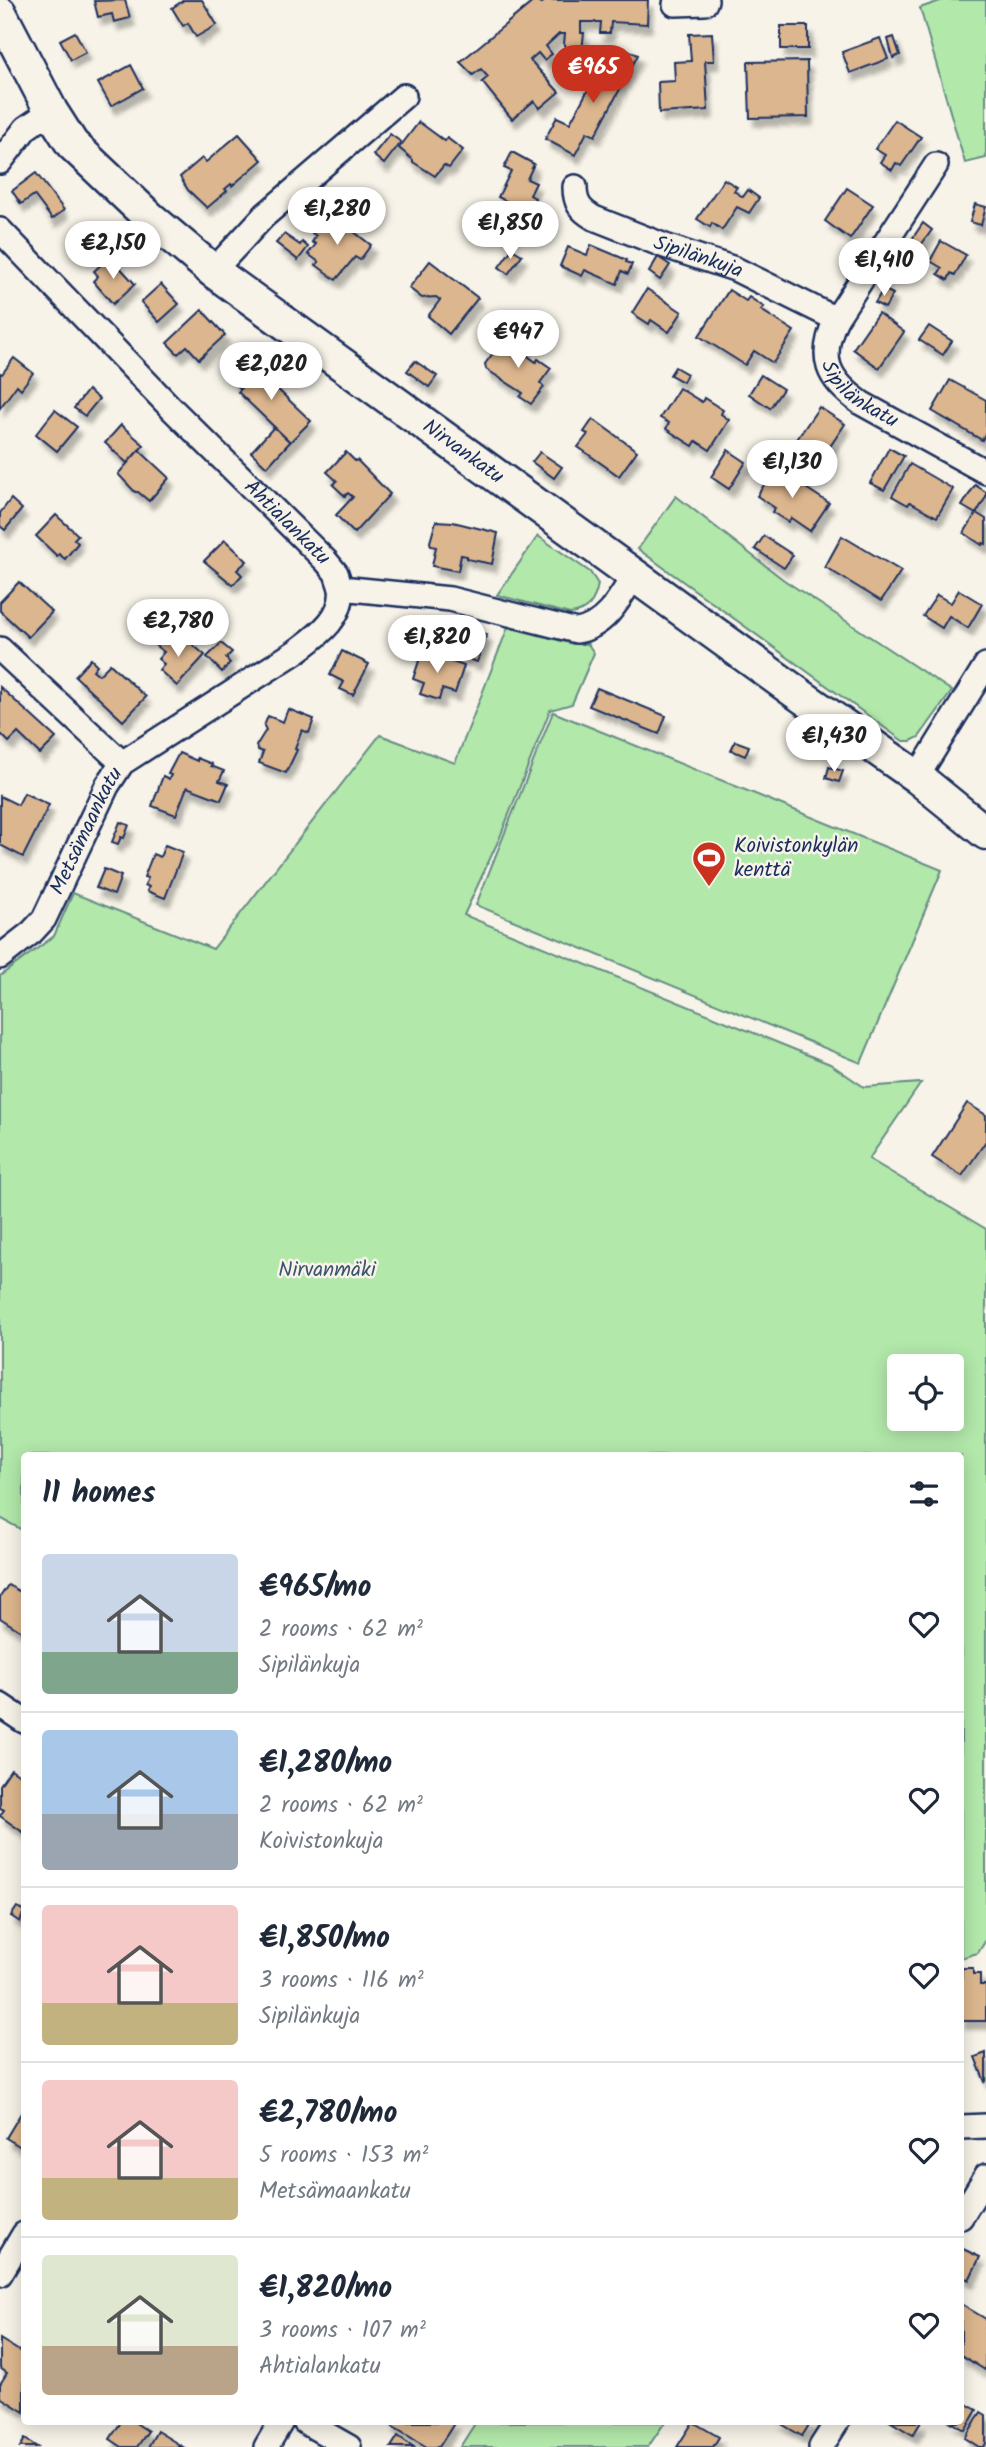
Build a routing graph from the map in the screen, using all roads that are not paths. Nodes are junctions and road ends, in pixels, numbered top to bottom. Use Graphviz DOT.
graph roads {
  1 [pos="706,0"];
  2 [pos="675,4"];
  3 [pos="0,13"];
  4 [pos="404,96"];
  5 [pos="51,111"];
  6 [pos="0,162"];
  7 [pos="936,165"];
  8 [pos="575,187"];
  9 [pos="0,230"];
  10 [pos="213,271"];
  11 [pos="836,319"];
  12 [pos="986,472"];
  13 [pos="634,575"];
  14 [pos="341,587"];
  15 [pos="0,649"];
  16 [pos="986,664"];
  17 [pos="122,763"];
  18 [pos="917,777"];
  19 [pos="986,833"];
  20 [pos="0,957"];
  21 [pos="0,1705"];
  22 [pos="21,1719"];
  23 [pos="986,2126"];
  24 [pos="964,2127"];
  25 [pos="986,2176"];
  26 [pos="964,2212"];
  27 [pos="21,2239"];
  28 [pos="0,2274"];
  29 [pos="279,2425"];
  30 [pos="310,2425"];
  31 [pos="835,2425"];
  32 [pos="266,2447"];
  33 [pos="349,2447"];
  34 [pos="821,2447"];
  1 -- 2 [label="street"];
  3 -- 5 [label="street, Nirvankatu"];
  4 -- 10 [label="street"];
  5 -- 6 [label="street"];
  5 -- 10 [label="street, Nirvankatu"];
  7 -- 11 [label="street, Sipilänkatu"];
  8 -- 11 [label="street, Sipilänkuja"];
  9 -- 14 [label="street, Ahtialankatu"];
  10 -- 13 [label="street, Nirvankatu"];
  11 -- 12 [label="street, Sipilänkatu"];
  13 -- 14 [label="street, Ahtialankatu"];
  13 -- 18 [label="street, Nirvankatu"];
  14 -- 17 [label="street, Metsämaankatu"];
  15 -- 17 [label="street"];
  16 -- 18 [label="street"];
  17 -- 20 [label="street, Metsämaankatu"];
  18 -- 19 [label="street, Nirvankatu"];
  21 -- 22 [label="street"];
  23 -- 24 [label="street"];
  25 -- 26 [label="street"];
  27 -- 28 [label="street"];
  29 -- 32 [label="street"];
  30 -- 33 [label="street"];
  31 -- 34 [label="street"];
}
